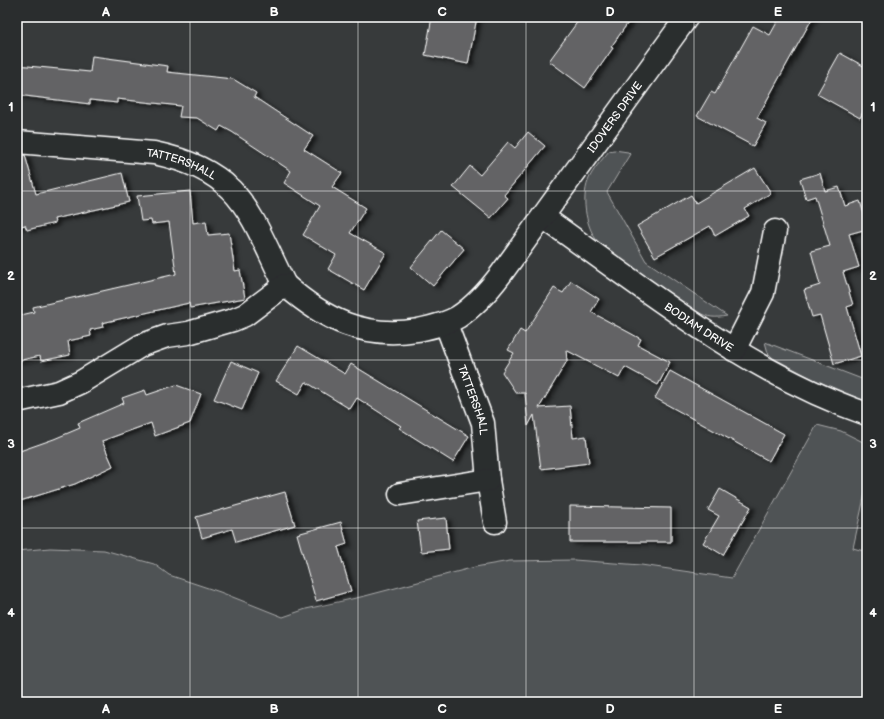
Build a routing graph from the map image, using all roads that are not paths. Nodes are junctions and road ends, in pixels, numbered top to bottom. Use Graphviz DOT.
graph roads {
  1 [pos="687,17"];
  2 [pos="17,142"];
  3 [pos="543,217"];
  4 [pos="775,231"];
  5 [pos="285,285"];
  6 [pos="446,324"];
  7 [pos="734,350"];
  8 [pos="17,402"];
  9 [pos="867,414"];
  10 [pos="488,480"];
  11 [pos="400,494"];
  12 [pos="495,522"];
  1 -- 3 [label="street, IDOVERS DRIVE"];
  2 -- 5 [label="street, TATTERSHALL"];
  3 -- 6 [label="street, TATTERSHALL"];
  3 -- 7 [label="street, BODIAM DRIVE"];
  4 -- 7 [label="street"];
  5 -- 6 [label="street, TATTERSHALL"];
  5 -- 8 [label="street"];
  6 -- 10 [label="street, TATTERSHALL"];
  7 -- 9 [label="street, BODIAM DRIVE"];
  10 -- 11 [label="street"];
  10 -- 12 [label="street, TATTERSHALL"];
}
